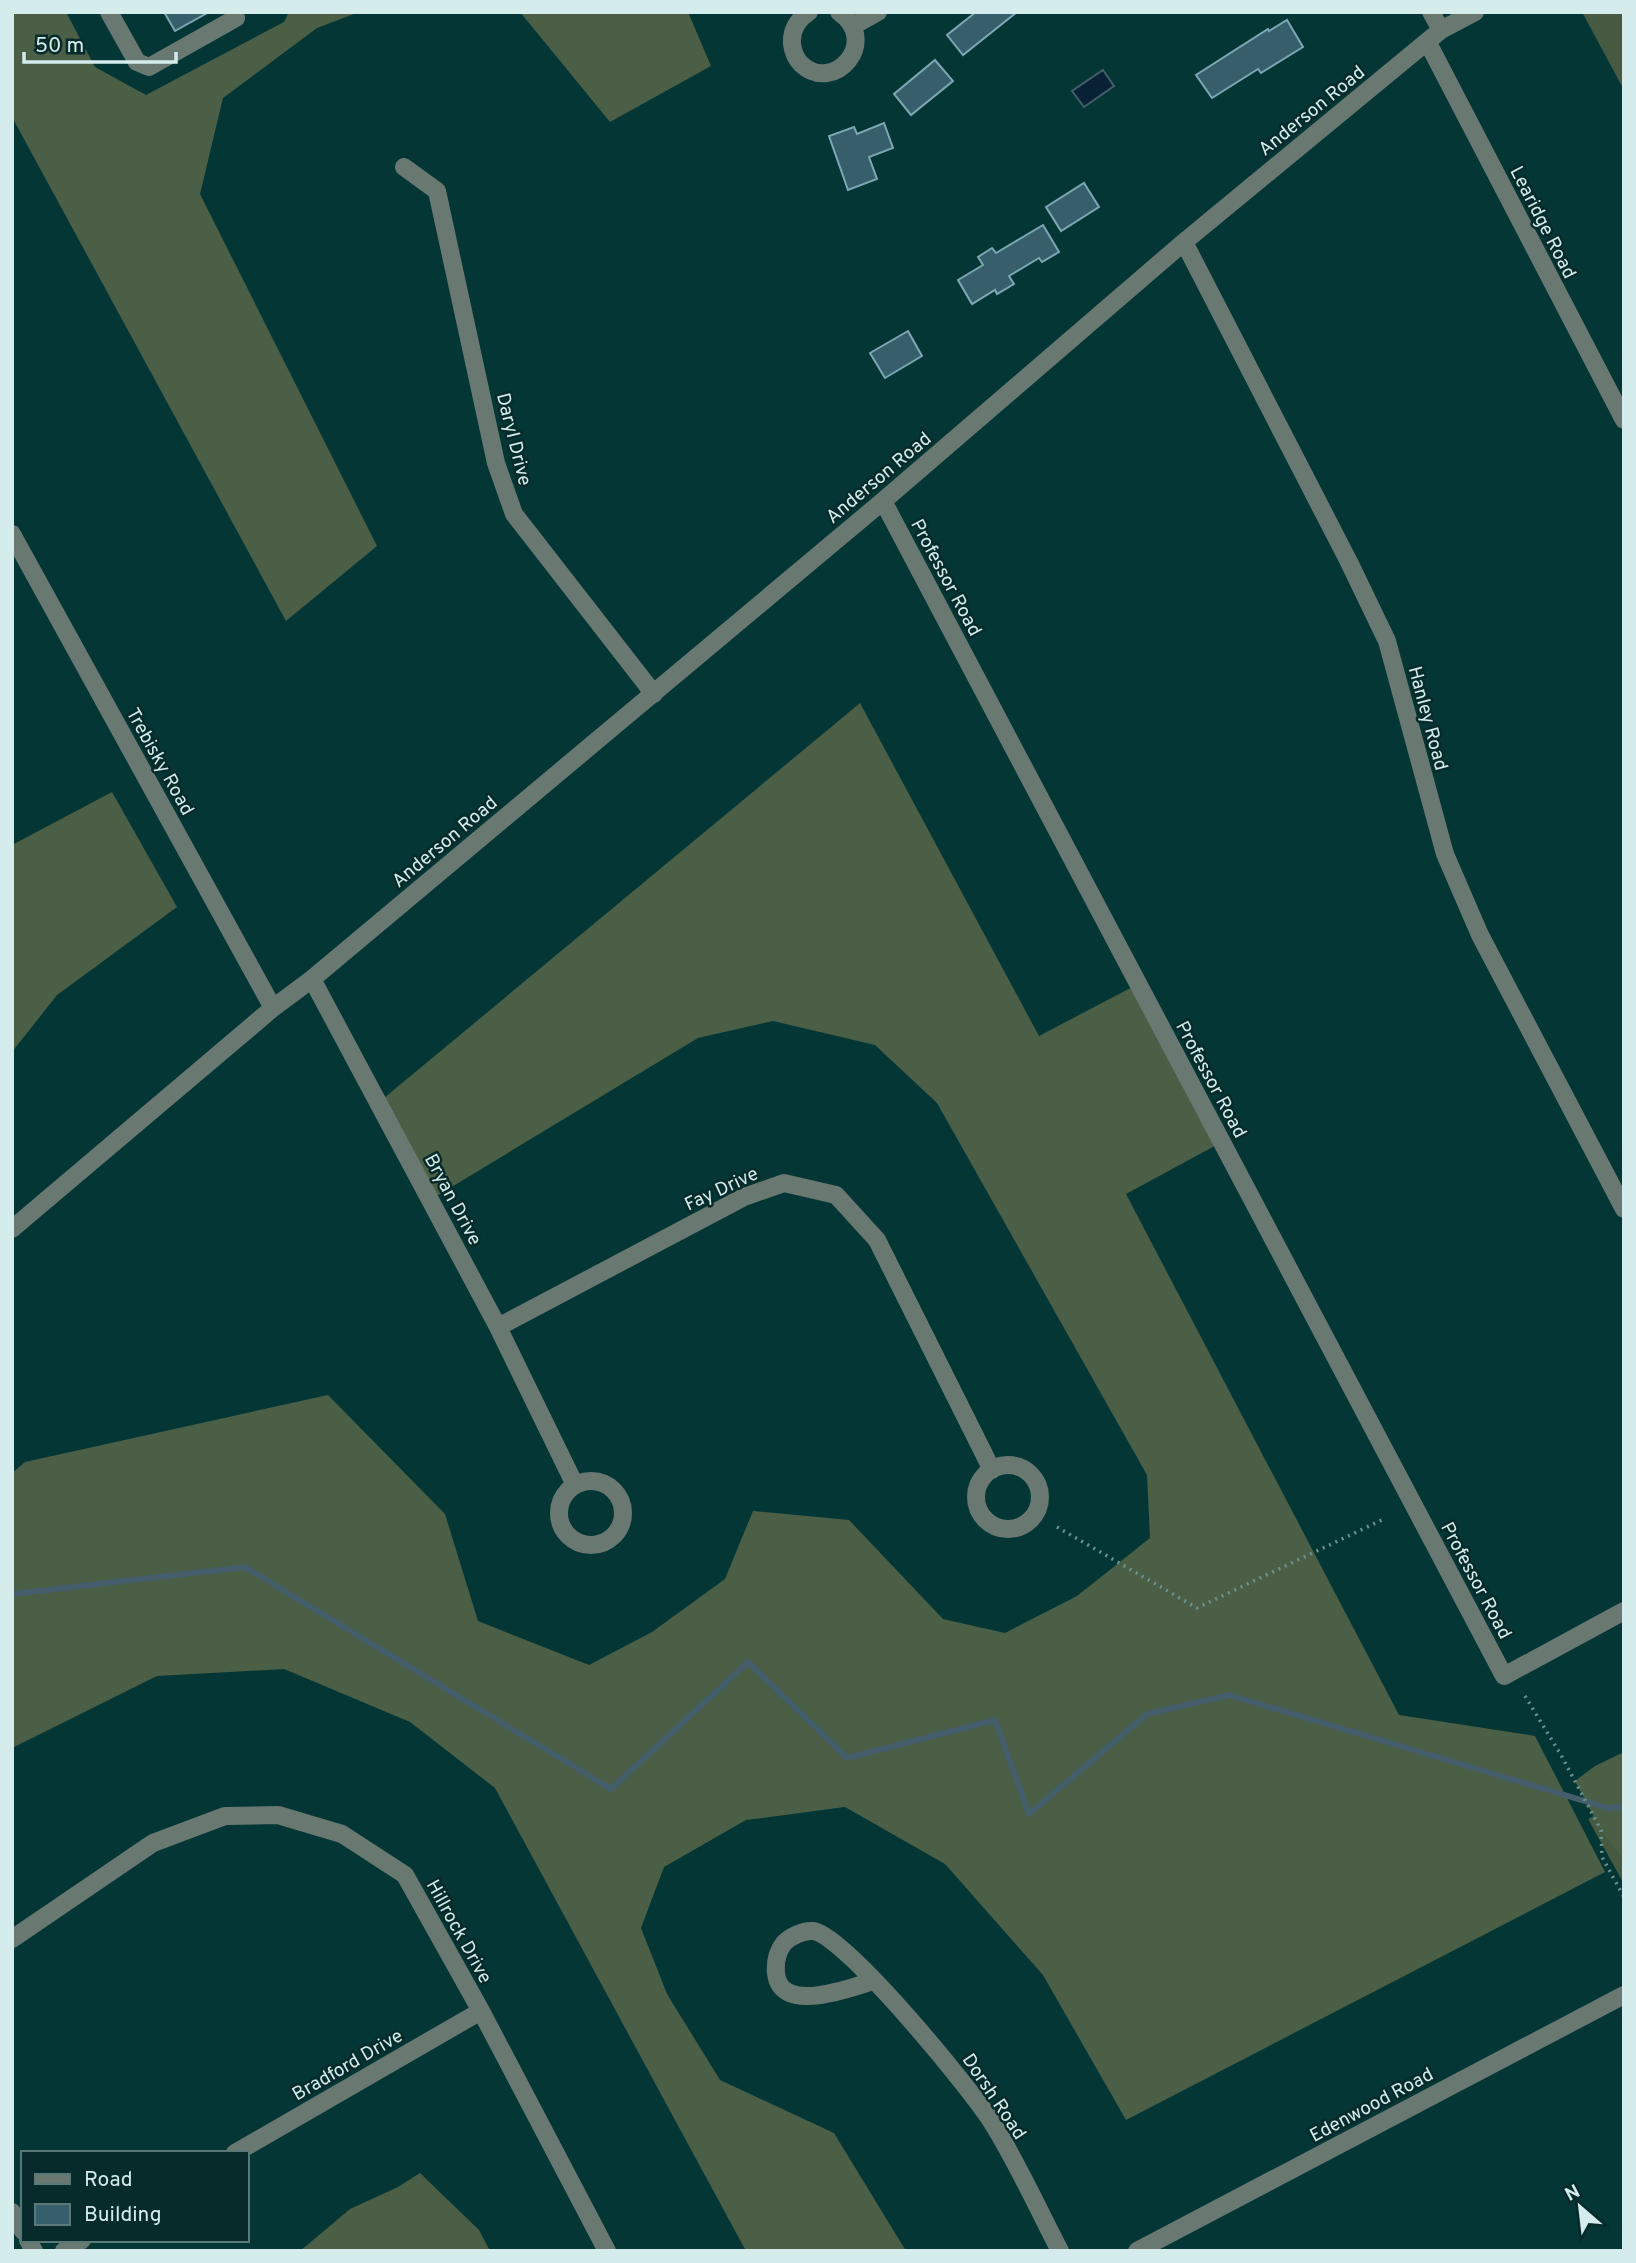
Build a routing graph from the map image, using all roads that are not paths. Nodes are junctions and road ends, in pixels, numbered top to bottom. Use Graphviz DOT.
graph roads {
  1 [pos="109,12"];
  2 [pos="809,12"];
  3 [pos="839,12"];
  4 [pos="878,12"];
  5 [pos="1431,12"];
  6 [pos="1475,12"];
  7 [pos="236,18"];
  8 [pos="853,26"];
  9 [pos="1434,36"];
  10 [pos="404,167"];
  11 [pos="1184,242"];
  12 [pos="1624,420"];
  13 [pos="883,501"];
  14 [pos="12,534"];
  15 [pos="654,694"];
  16 [pos="312,979"];
  17 [pos="273,1008"];
  18 [pos="1624,1209"];
  19 [pos="12,1229"];
  20 [pos="498,1327"];
  21 [pos="992,1470"];
  22 [pos="575,1485"];
  23 [pos="1624,1611"];
  24 [pos="12,1939"];
  25 [pos="873,1981"];
  26 [pos="1624,1995"];
  27 [pos="481,2011"];
  28 [pos="238,2151"];
  29 [pos="12,2212"];
  30 [pos="21,2228"];
  31 [pos="607,2251"];
  32 [pos="1060,2251"];
  33 [pos="1137,2251"];
  1 -- 7 [label="street"];
  2 -- 8 [label="street"];
  3 -- 8 [label="street"];
  4 -- 8 [label="street"];
  5 -- 9 [label="street, Learidge Road"];
  6 -- 9 [label="street, Anderson Road"];
  9 -- 11 [label="street, Anderson Road"];
  9 -- 12 [label="street, Learidge Road"];
  10 -- 15 [label="street, Daryl Drive"];
  11 -- 13 [label="street, Anderson Road"];
  11 -- 18 [label="street, Hanley Road"];
  13 -- 15 [label="street, Anderson Road"];
  13 -- 23 [label="street, Professor Road"];
  14 -- 17 [label="street, Trebisky Road"];
  15 -- 16 [label="street, Anderson Road"];
  16 -- 17 [label="street"];
  16 -- 20 [label="street, Bryan Drive"];
  17 -- 19 [label="street"];
  20 -- 21 [label="street, Fay Drive"];
  20 -- 22 [label="street, Bryan Drive"];
  24 -- 27 [label="street, Hillrock Drive"];
  25 -- 25 [label="street, Dorsh Road"];
  25 -- 32 [label="street, Dorsh Road"];
  26 -- 33 [label="street, Edenwood Road"];
  27 -- 28 [label="street, Bradford Drive"];
  27 -- 31 [label="street, Hillrock Drive"];
  29 -- 30 [label="street"];
}
